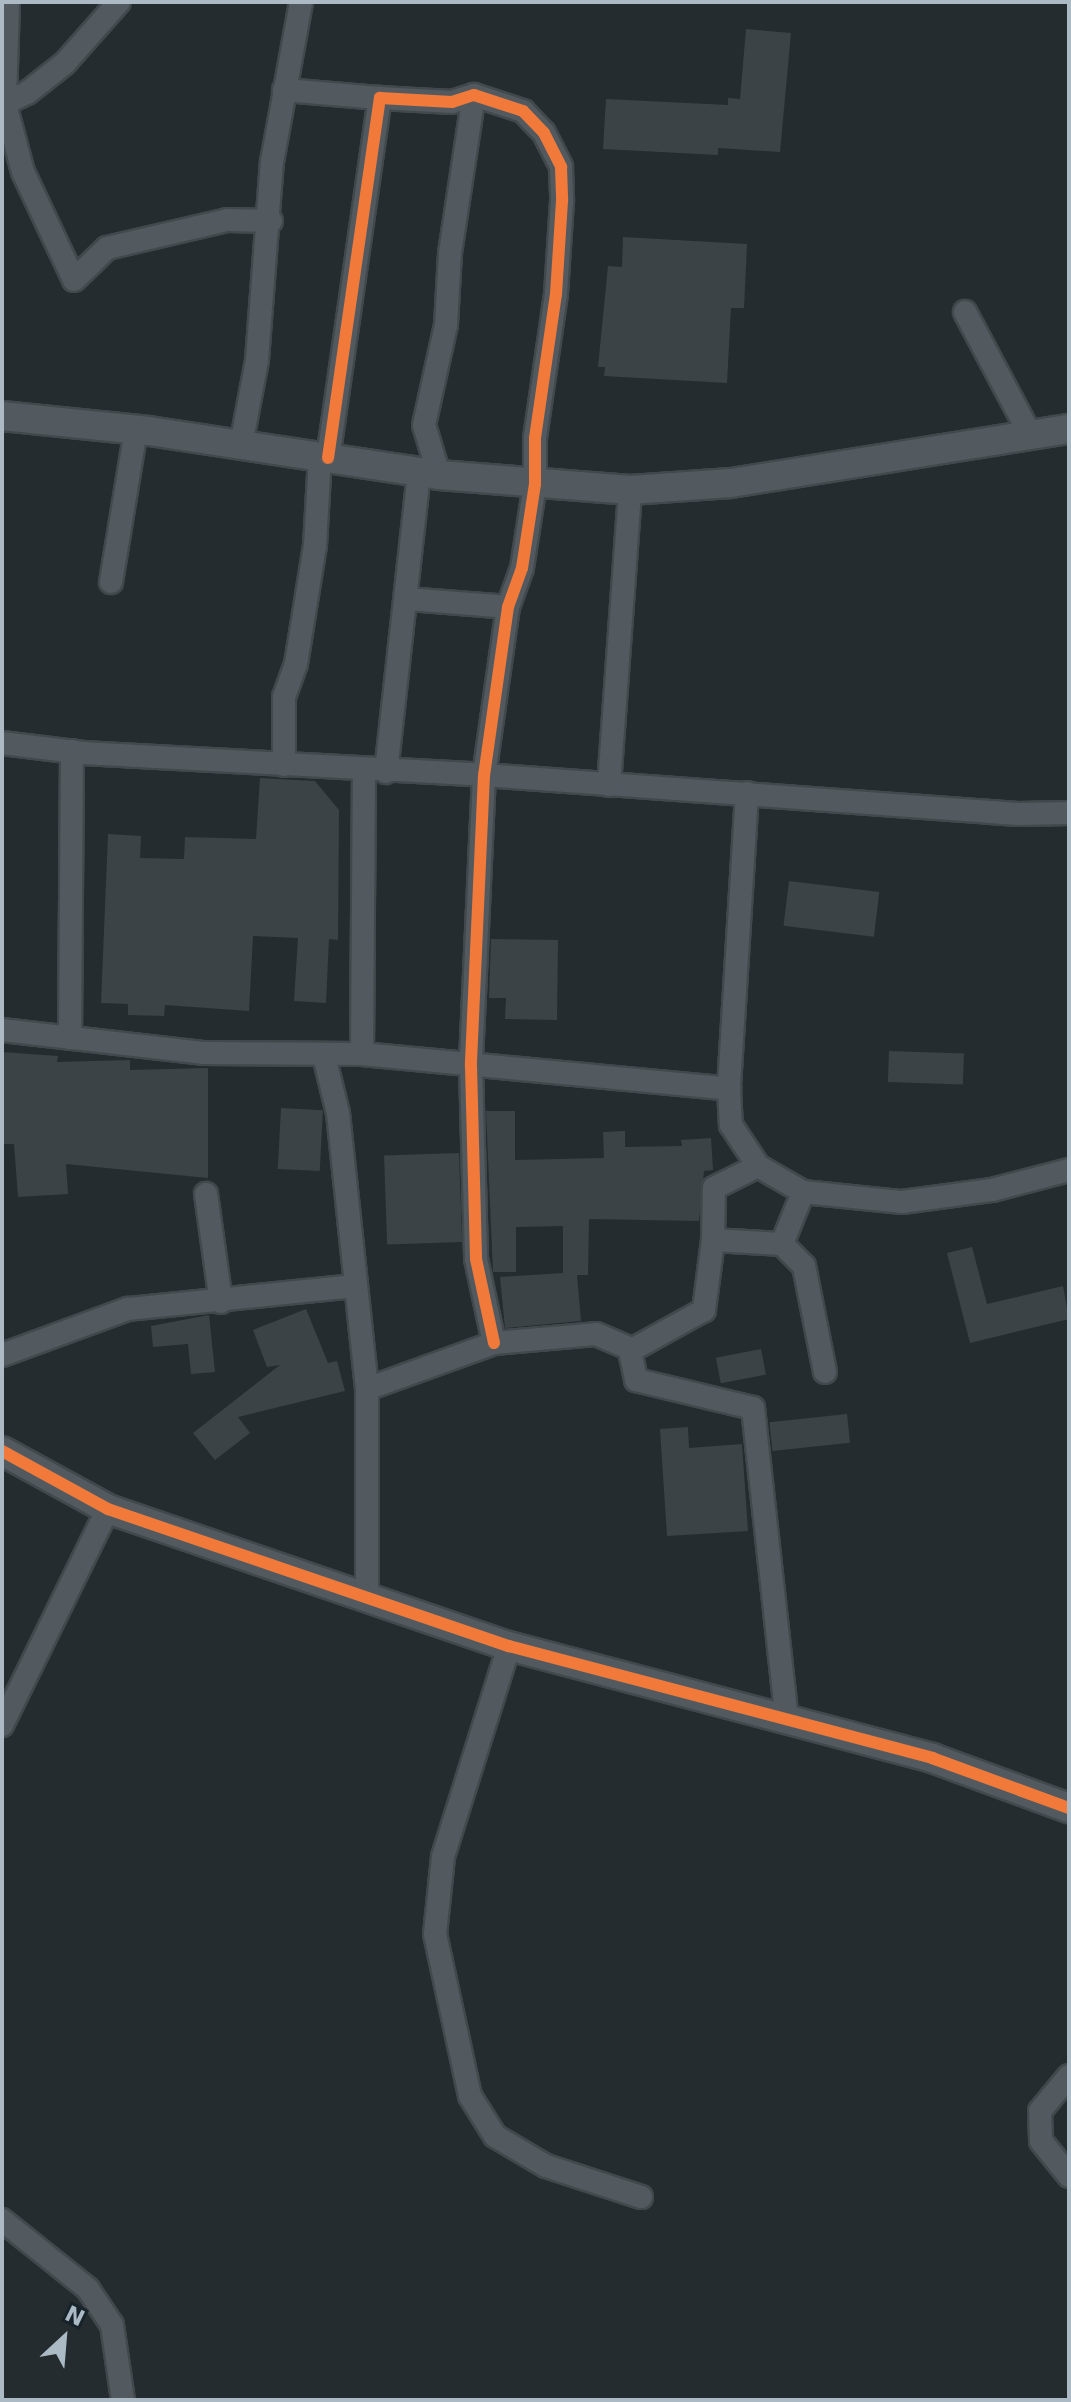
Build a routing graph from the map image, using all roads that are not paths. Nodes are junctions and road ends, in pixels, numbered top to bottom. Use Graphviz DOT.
graph roads {
  1 [pos="8,2"];
  2 [pos="119,2"];
  3 [pos="301,2"];
  4 [pos="284,90"];
  5 [pos="474,95"];
  6 [pos="380,98"];
  7 [pos="4,104"];
  8 [pos="271,221"];
  9 [pos="965,312"];
  10 [pos="2,416"];
  11 [pos="136,429"];
  12 [pos="1069,429"];
  13 [pos="1031,436"];
  14 [pos="241,445"];
  15 [pos="324,458"];
  16 [pos="429,474"];
  17 [pos="535,484"];
  18 [pos="630,490"];
  19 [pos="111,582"];
  20 [pos="407,599"];
  21 [pos="508,607"];
  22 [pos="2,743"];
  23 [pos="72,751"];
  24 [pos="284,765"];
  25 [pos="375,771"];
  26 [pos="484,775"];
  27 [pos="609,785"];
  28 [pos="747,793"];
  29 [pos="1069,813"];
  30 [pos="2,1030"];
  31 [pos="70,1038"];
  32 [pos="362,1054"];
  33 [pos="324,1056"];
  34 [pos="471,1066"];
  35 [pos="729,1089"];
  36 [pos="758,1166"];
  37 [pos="1069,1170"];
  38 [pos="803,1192"];
  39 [pos="206,1194"];
  40 [pos="713,1240"];
  41 [pos="782,1244"];
  42 [pos="356,1286"];
  43 [pos="221,1302"];
  44 [pos="494,1343"];
  45 [pos="631,1349"];
  46 [pos="2,1355"];
  47 [pos="825,1372"];
  48 [pos="367,1389"];
  49 [pos="2,1451"];
  50 [pos="108,1509"];
  51 [pos="367,1598"];
  52 [pos="509,1646"];
  53 [pos="787,1720"];
  54 [pos="2,1725"];
  55 [pos="1069,1808"];
  56 [pos="1069,2076"];
  57 [pos="1069,2176"];
  58 [pos="641,2197"];
  59 [pos="2,2220"];
  60 [pos="123,2400"];
  1 -- 7 [label="street"];
  2 -- 7 [label="street"];
  3 -- 4 [label="street"];
  4 -- 6 [label="street"];
  4 -- 8 [label="street"];
  5 -- 6 [label="street"];
  5 -- 16 [label="street"];
  5 -- 17 [label="street"];
  6 -- 15 [label="street"];
  7 -- 8 [label="street"];
  8 -- 14 [label="street"];
  9 -- 13 [label="street"];
  10 -- 11 [label="street"];
  11 -- 14 [label="street"];
  11 -- 19 [label="street"];
  12 -- 13 [label="street"];
  13 -- 18 [label="street"];
  14 -- 15 [label="street"];
  15 -- 16 [label="street"];
  15 -- 24 [label="street"];
  16 -- 17 [label="street"];
  16 -- 20 [label="street"];
  17 -- 18 [label="street"];
  17 -- 21 [label="street"];
  18 -- 27 [label="street"];
  20 -- 21 [label="street"];
  20 -- 25 [label="street"];
  21 -- 26 [label="street"];
  22 -- 23 [label="street"];
  23 -- 24 [label="street"];
  23 -- 31 [label="street"];
  24 -- 25 [label="street"];
  25 -- 26 [label="street"];
  25 -- 32 [label="street"];
  26 -- 27 [label="street"];
  26 -- 34 [label="street"];
  27 -- 28 [label="street"];
  28 -- 29 [label="street"];
  28 -- 35 [label="street"];
  30 -- 31 [label="street"];
  31 -- 33 [label="street"];
  32 -- 33 [label="street"];
  32 -- 34 [label="street"];
  33 -- 42 [label="street"];
  34 -- 35 [label="street"];
  34 -- 44 [label="street"];
  35 -- 36 [label="street"];
  36 -- 38 [label="street"];
  36 -- 40 [label="street"];
  37 -- 38 [label="street"];
  38 -- 41 [label="street"];
  39 -- 43 [label="street"];
  40 -- 41 [label="street"];
  40 -- 45 [label="street"];
  41 -- 47 [label="street"];
  42 -- 43 [label="street"];
  42 -- 48 [label="street"];
  43 -- 46 [label="street"];
  44 -- 45 [label="street"];
  44 -- 48 [label="street"];
  45 -- 53 [label="street"];
  48 -- 51 [label="street"];
  49 -- 50 [label="street"];
  50 -- 51 [label="street"];
  50 -- 54 [label="street"];
  51 -- 52 [label="street"];
  52 -- 53 [label="street"];
  52 -- 58 [label="street"];
  53 -- 55 [label="street"];
  56 -- 57 [label="street"];
  59 -- 60 [label="street"];
}
